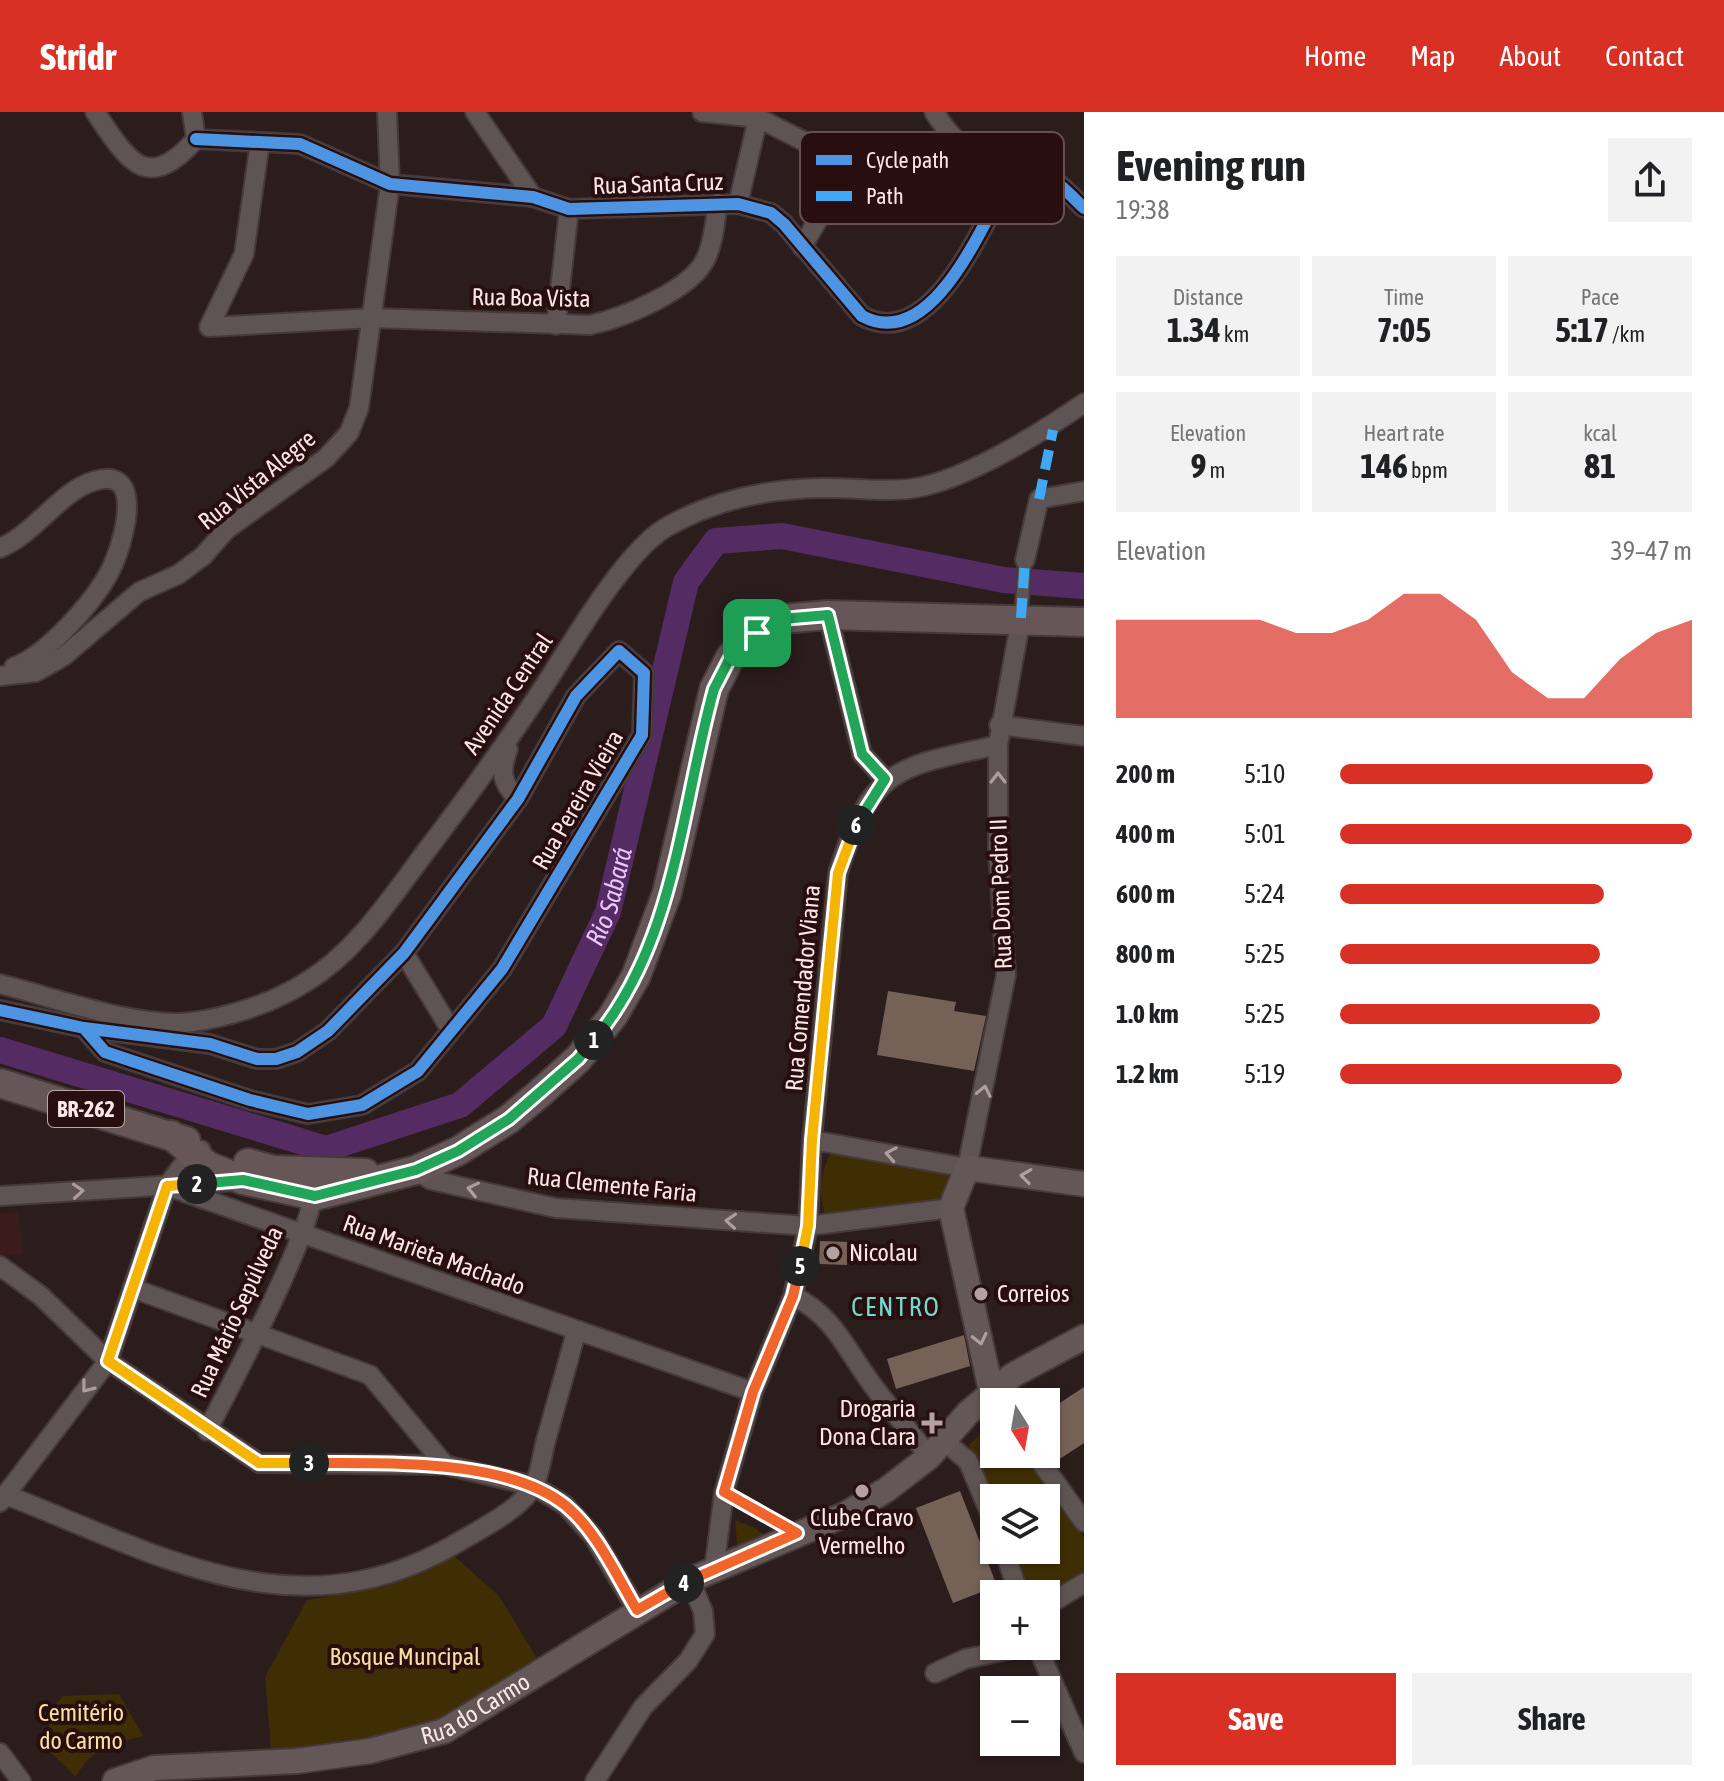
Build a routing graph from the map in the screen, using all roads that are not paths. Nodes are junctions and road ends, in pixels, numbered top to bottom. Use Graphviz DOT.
graph roads {
  1 [pos="95,112"];
  2 [pos="192,112"];
  3 [pos="387,112"];
  4 [pos="475,112"];
  5 [pos="702,112"];
  6 [pos="934,112"];
  7 [pos="758,118"];
  8 [pos="948,132"];
  9 [pos="196,139"];
  10 [pos="800,139"];
  11 [pos="260,142"];
  12 [pos="390,184"];
  13 [pos="1064,191"];
  14 [pos="533,197"];
  15 [pos="718,203"];
  16 [pos="738,204"];
  17 [pos="1084,208"];
  18 [pos="569,209"];
  19 [pos="815,224"];
  20 [pos="981,224"];
  21 [pos="802,247"];
  22 [pos="373,318"];
  23 [pos="556,325"];
  24 [pos="1084,403"];
  25 [pos="1084,491"];
  26 [pos="0,548"];
  27 [pos="1025,560"];
  28 [pos="1084,613"];
  29 [pos="828,615"];
  30 [pos="1021,618"];
  31 [pos="1084,622"];
  32 [pos="0,674"];
  33 [pos="999,725"];
  34 [pos="513,736"];
  35 [pos="1084,736"];
  36 [pos="998,745"];
  37 [pos="885,779"];
  38 [pos="518,799"];
  39 [pos="404,953"];
  40 [pos="0,984"];
  41 [pos="0,1010"];
  42 [pos="84,1028"];
  43 [pos="451,1030"];
  44 [pos="0,1083"];
  45 [pos="812,1140"];
  46 [pos="189,1146"];
  47 [pos="967,1168"];
  48 [pos="300,1171"];
  49 [pos="402,1172"];
  50 [pos="243,1180"];
  51 [pos="1084,1184"];
  52 [pos="167,1186"];
  53 [pos="0,1196"];
  54 [pos="315,1196"];
  55 [pos="951,1208"];
  56 [pos="808,1226"];
  57 [pos="302,1232"];
  58 [pos="0,1266"];
  59 [pos="132,1288"];
  60 [pos="793,1296"];
  61 [pos="258,1332"];
  62 [pos="576,1332"];
  63 [pos="1084,1337"];
  64 [pos="108,1361"];
  65 [pos="992,1388"];
  66 [pos="1003,1388"];
  67 [pos="753,1392"];
  68 [pos="980,1407"];
  69 [pos="207,1431"];
  70 [pos="937,1449"];
  71 [pos="445,1465"];
  72 [pos="1045,1468"];
  73 [pos="534,1486"];
  74 [pos="980,1490"];
  75 [pos="724,1492"];
  76 [pos="3,1498"];
  77 [pos="1084,1522"];
  78 [pos="797,1533"];
  79 [pos="714,1570"];
  80 [pos="690,1580"];
  81 [pos="1084,1583"];
  82 [pos="1060,1598"];
  83 [pos="637,1610"];
  84 [pos="980,1656"];
  85 [pos="1043,1660"];
  86 [pos="935,1673"];
  87 [pos="0,1753"];
  88 [pos="1084,1753"];
  89 [pos="233,1772"];
  90 [pos="603,1778"];
  91 [pos="21,1781"];
  92 [pos="115,1781"];
  1 -- 9 [label="street"];
  2 -- 9 [label="street"];
  3 -- 12 [label="street, Rua Vista Alegre"];
  4 -- 14 [label="street"];
  5 -- 7 [label="street"];
  6 -- 8 [label="street"];
  7 -- 10 [label="street"];
  7 -- 16 [label="street"];
  9 -- 11 [label="street, Rua Santa Cruz"];
  11 -- 12 [label="street, Rua Santa Cruz"];
  11 -- 22 [label="street, Rua Boa Vista"];
  12 -- 14 [label="street, Rua Santa Cruz"];
  12 -- 22 [label="street, Rua Vista Alegre"];
  13 -- 17 [label="street"];
  14 -- 18 [label="street, Rua Santa Cruz"];
  15 -- 16 [label="street, Rua Santa Cruz"];
  15 -- 18 [label="street, Rua Santa Cruz"];
  15 -- 23 [label="street, Rua Boa Vista"];
  16 -- 21 [label="street, Rua Santa Cruz"];
  18 -- 23 [label="street"];
  19 -- 21 [label="street"];
  20 -- 21 [label="street, Rua Santa Cruz"];
  22 -- 23 [label="street, Rua Boa Vista"];
  22 -- 32 [label="street, Rua Vista Alegre"];
  24 -- 34 [label="street, Avenida Central"];
  25 -- 27 [label="street"];
  26 -- 32 [label="street"];
  27 -- 30 [label="street"];
  28 -- 30 [label="main road, BR-262"];
  29 -- 30 [label="main road, BR-262"];
  29 -- 37 [label="street"];
  29 -- 49 [label="main road, BR-262"];
  30 -- 31 [label="main road, BR-262"];
  30 -- 33 [label="street, Rua Dom Pedro II"];
  33 -- 35 [label="street"];
  33 -- 36 [label="street, Rua Dom Pedro II"];
  34 -- 38 [label="street"];
  34 -- 40 [label="street, Avenida Central"];
  36 -- 37 [label="street"];
  47 -- 36 [label="street, Rua Dom Pedro II, one-way"];
  37 -- 45 [label="street, Rua Comendador Viana"];
  38 -- 39 [label="street, Rua Pereira Vieira"];
  38 -- 43 [label="street, Rua Pereira Vieira"];
  39 -- 42 [label="street, Rua Pereira Vieira"];
  39 -- 43 [label="street"];
  41 -- 42 [label="street, Rua Pereira Vieira"];
  42 -- 43 [label="street, Rua Pereira Vieira"];
  44 -- 46 [label="main road, BR-262"];
  47 -- 45 [label="street, one-way"];
  45 -- 56 [label="street, Rua Comendador Viana"];
  46 -- 48 [label="main road, BR-262"];
  46 -- 50 [label="main road, BR-262"];
  46 -- 52 [label="street"];
  51 -- 47 [label="main road, one-way"];
  47 -- 55 [label="main road"];
  48 -- 49 [label="main road, BR-262"];
  48 -- 54 [label="street"];
  49 -- 54 [label="main road, BR-262"];
  56 -- 49 [label="street, Rua Clemente Faria, one-way"];
  50 -- 52 [label="street"];
  50 -- 54 [label="main road, BR-262"];
  53 -- 52 [label="street, Rua Marieta Machado, one-way"];
  52 -- 57 [label="street, Rua Marieta Machado"];
  52 -- 59 [label="street"];
  54 -- 57 [label="street, Rua Mário Sepúlveda"];
  55 -- 56 [label="street, Rua Clemente Faria"];
  55 -- 65 [label="main road, one-way"];
  56 -- 60 [label="street"];
  57 -- 61 [label="street, Rua Mário Sepúlveda"];
  57 -- 62 [label="street, Rua Marieta Machado"];
  58 -- 64 [label="street"];
  59 -- 61 [label="street"];
  59 -- 64 [label="street"];
  60 -- 67 [label="street"];
  60 -- 70 [label="street"];
  61 -- 69 [label="street, Rua Mário Sepúlveda"];
  61 -- 71 [label="street"];
  62 -- 67 [label="street, Rua Marieta Machado"];
  62 -- 73 [label="street"];
  63 -- 66 [label="main road, Rua do Carmo"];
  64 -- 69 [label="street"];
  64 -- 76 [label="street, one-way"];
  67 -- 75 [label="street"];
  68 -- 70 [label="main road, Rua do Carmo"];
  69 -- 71 [label="street"];
  70 -- 74 [label="street"];
  70 -- 78 [label="main road, Rua do Carmo"];
  71 -- 73 [label="street"];
  72 -- 77 [label="street"];
  73 -- 76 [label="street"];
  73 -- 83 [label="street"];
  75 -- 78 [label="street"];
  75 -- 79 [label="street"];
  78 -- 79 [label="main road, Rua do Carmo"];
  79 -- 80 [label="main road, Rua do Carmo"];
  80 -- 83 [label="main road, Rua do Carmo"];
  80 -- 90 [label="street"];
  81 -- 82 [label="street"];
  83 -- 89 [label="main road, Rua do Carmo"];
  84 -- 86 [label="street"];
  85 -- 88 [label="street"];
  87 -- 91 [label="street"];
  89 -- 92 [label="main road, Rua do Carmo"];
}
